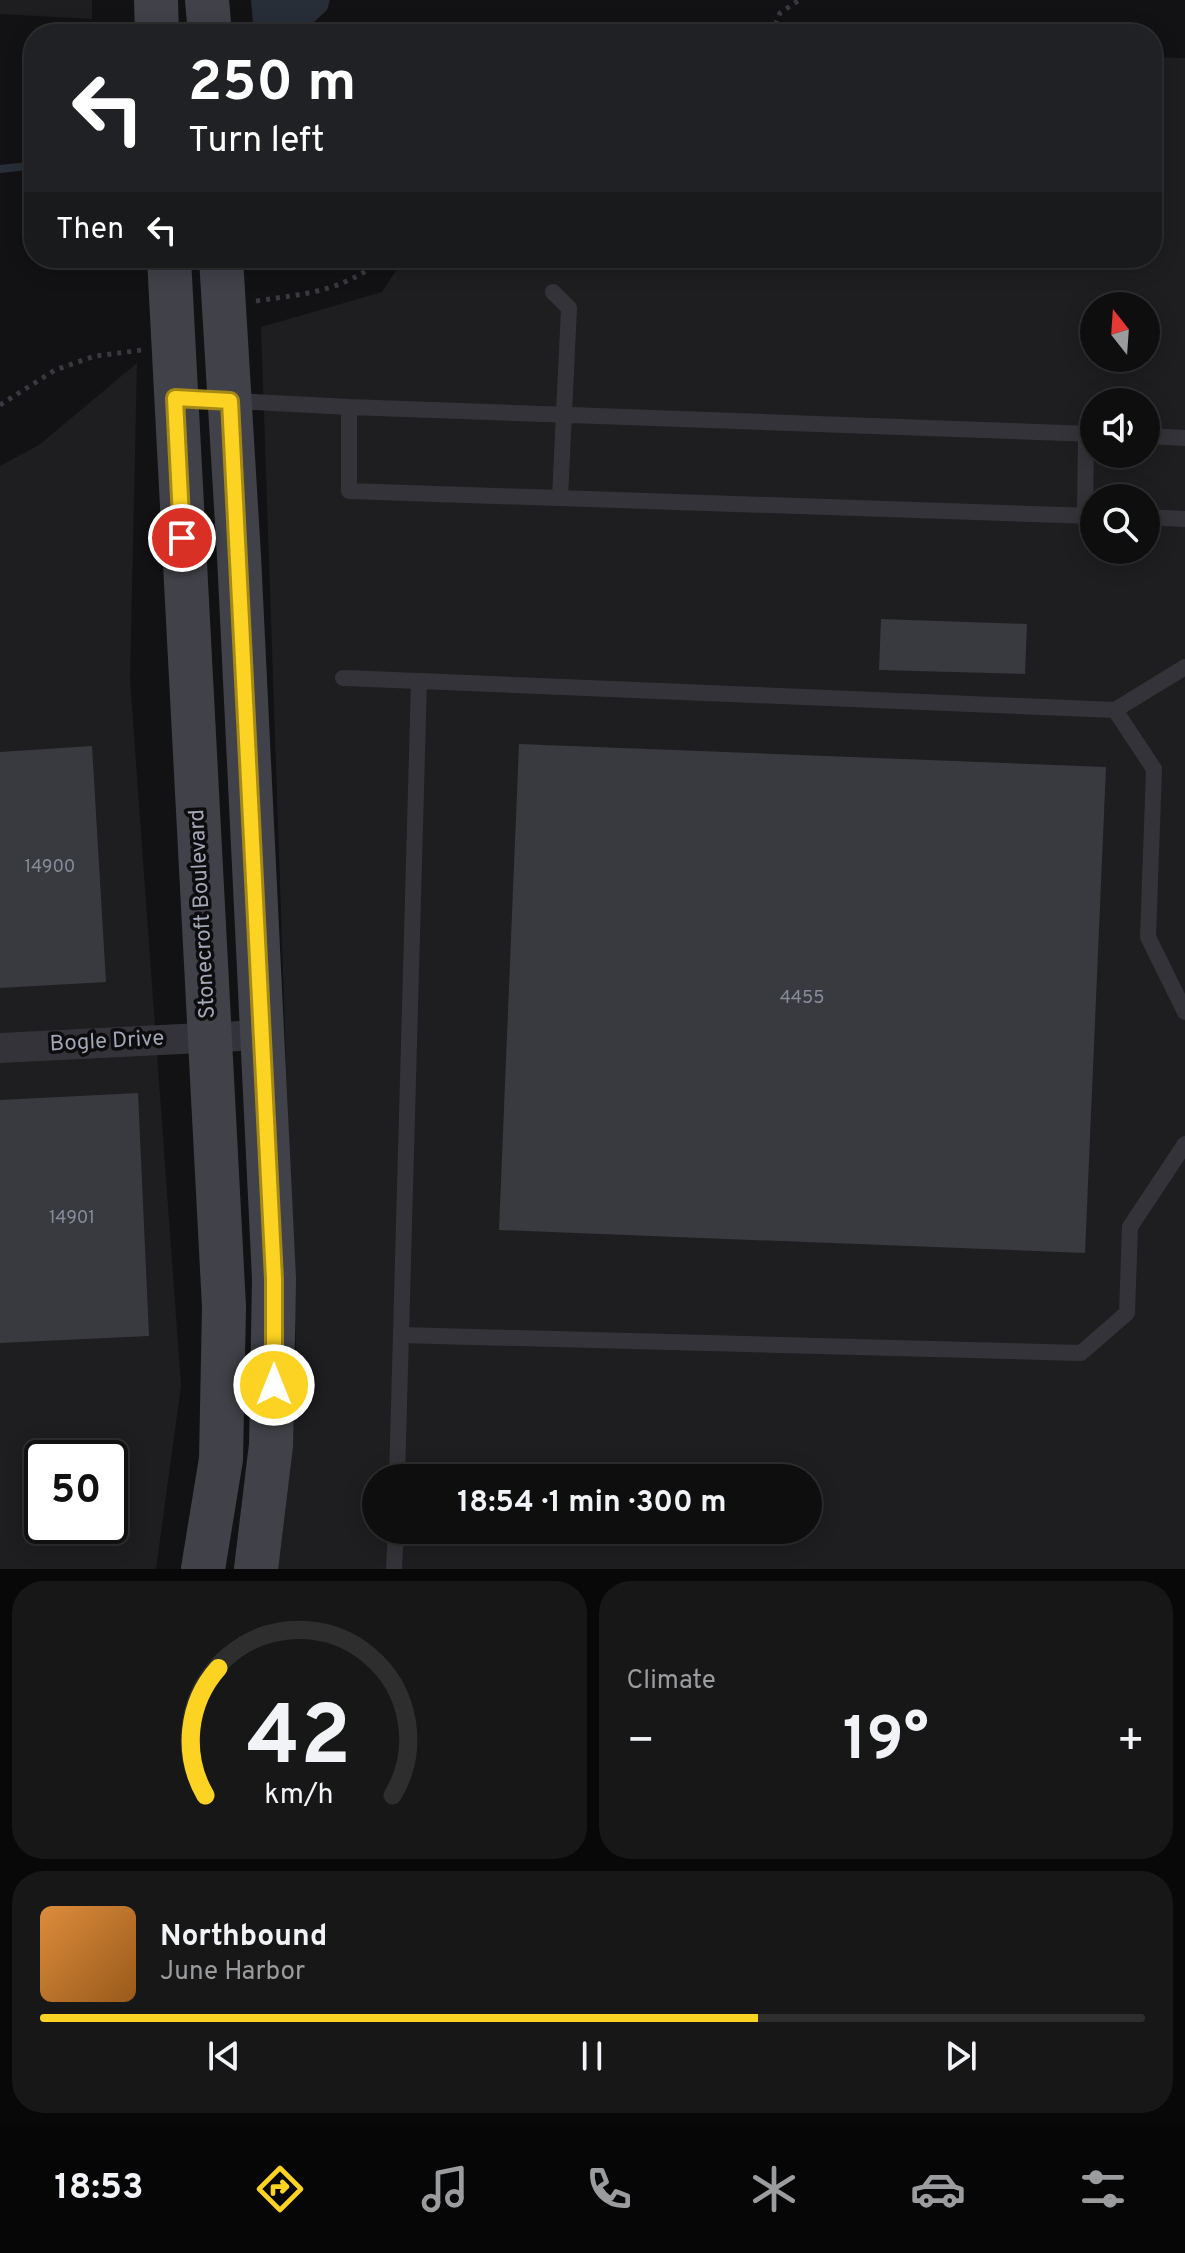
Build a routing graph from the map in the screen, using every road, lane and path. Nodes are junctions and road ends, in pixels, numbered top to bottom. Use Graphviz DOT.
graph roads {
  1 [pos="156,0"];
  2 [pos="207,0"];
  3 [pos="799,0"];
  4 [pos="157,24"];
  5 [pos="209,24"];
  6 [pos="776,24"];
  7 [pos="169,268"];
  8 [pos="222,268"];
  9 [pos="371,268"];
  10 [pos="553,292"];
  11 [pos="244,302"];
  12 [pos="147,349"];
  13 [pos="175,398"];
  14 [pos="230,401"];
  15 [pos="0,405"];
  16 [pos="349,407"];
  17 [pos="564,414"];
  18 [pos="1080,434"];
  19 [pos="1160,437"];
  20 [pos="1185,438"];
  21 [pos="560,498"];
  22 [pos="1080,516"];
  23 [pos="1160,518"];
  24 [pos="1185,519"];
  25 [pos="1185,667"];
  26 [pos="343,678"];
  27 [pos="419,681"];
  28 [pos="1115,710"];
  29 [pos="1185,1012"];
  30 [pos="209,1035"];
  31 [pos="262,1035"];
  32 [pos="0,1048"];
  33 [pos="1185,1144"];
  34 [pos="401,1335"];
  35 [pos="397,1464"];
  36 [pos="395,1544"];
  37 [pos="203,1569"];
  38 [pos="256,1569"];
  39 [pos="394,1569"];
  1 -- 4 [label="main road"];
  2 -- 5 [label="main road"];
  3 -- 6 [label="path"];
  7 -- 13 [label="main road, Stonecroft Boulevard"];
  8 -- 14 [label="main road"];
  9 -- 11 [label="path"];
  10 -- 17 [label="lane"];
  12 -- 15 [label="path"];
  13 -- 14 [label="lane"];
  13 -- 30 [label="main road, Stonecroft Boulevard"];
  14 -- 16 [label="lane"];
  14 -- 31 [label="main road"];
  16 -- 17 [label="lane"];
  16 -- 21 [label="lane"];
  17 -- 18 [label="lane"];
  17 -- 21 [label="lane"];
  19 -- 20 [label="lane"];
  21 -- 22 [label="lane"];
  23 -- 24 [label="lane"];
  25 -- 28 [label="lane"];
  26 -- 27 [label="lane"];
  27 -- 28 [label="lane"];
  27 -- 34 [label="lane"];
  28 -- 29 [label="lane"];
  30 -- 31 [label="street, Bogle Drive"];
  30 -- 32 [label="street, Bogle Drive"];
  30 -- 37 [label="main road, Stonecroft Boulevard"];
  31 -- 38 [label="main road"];
  33 -- 34 [label="lane"];
  34 -- 35 [label="lane"];
  36 -- 39 [label="lane"];
}
